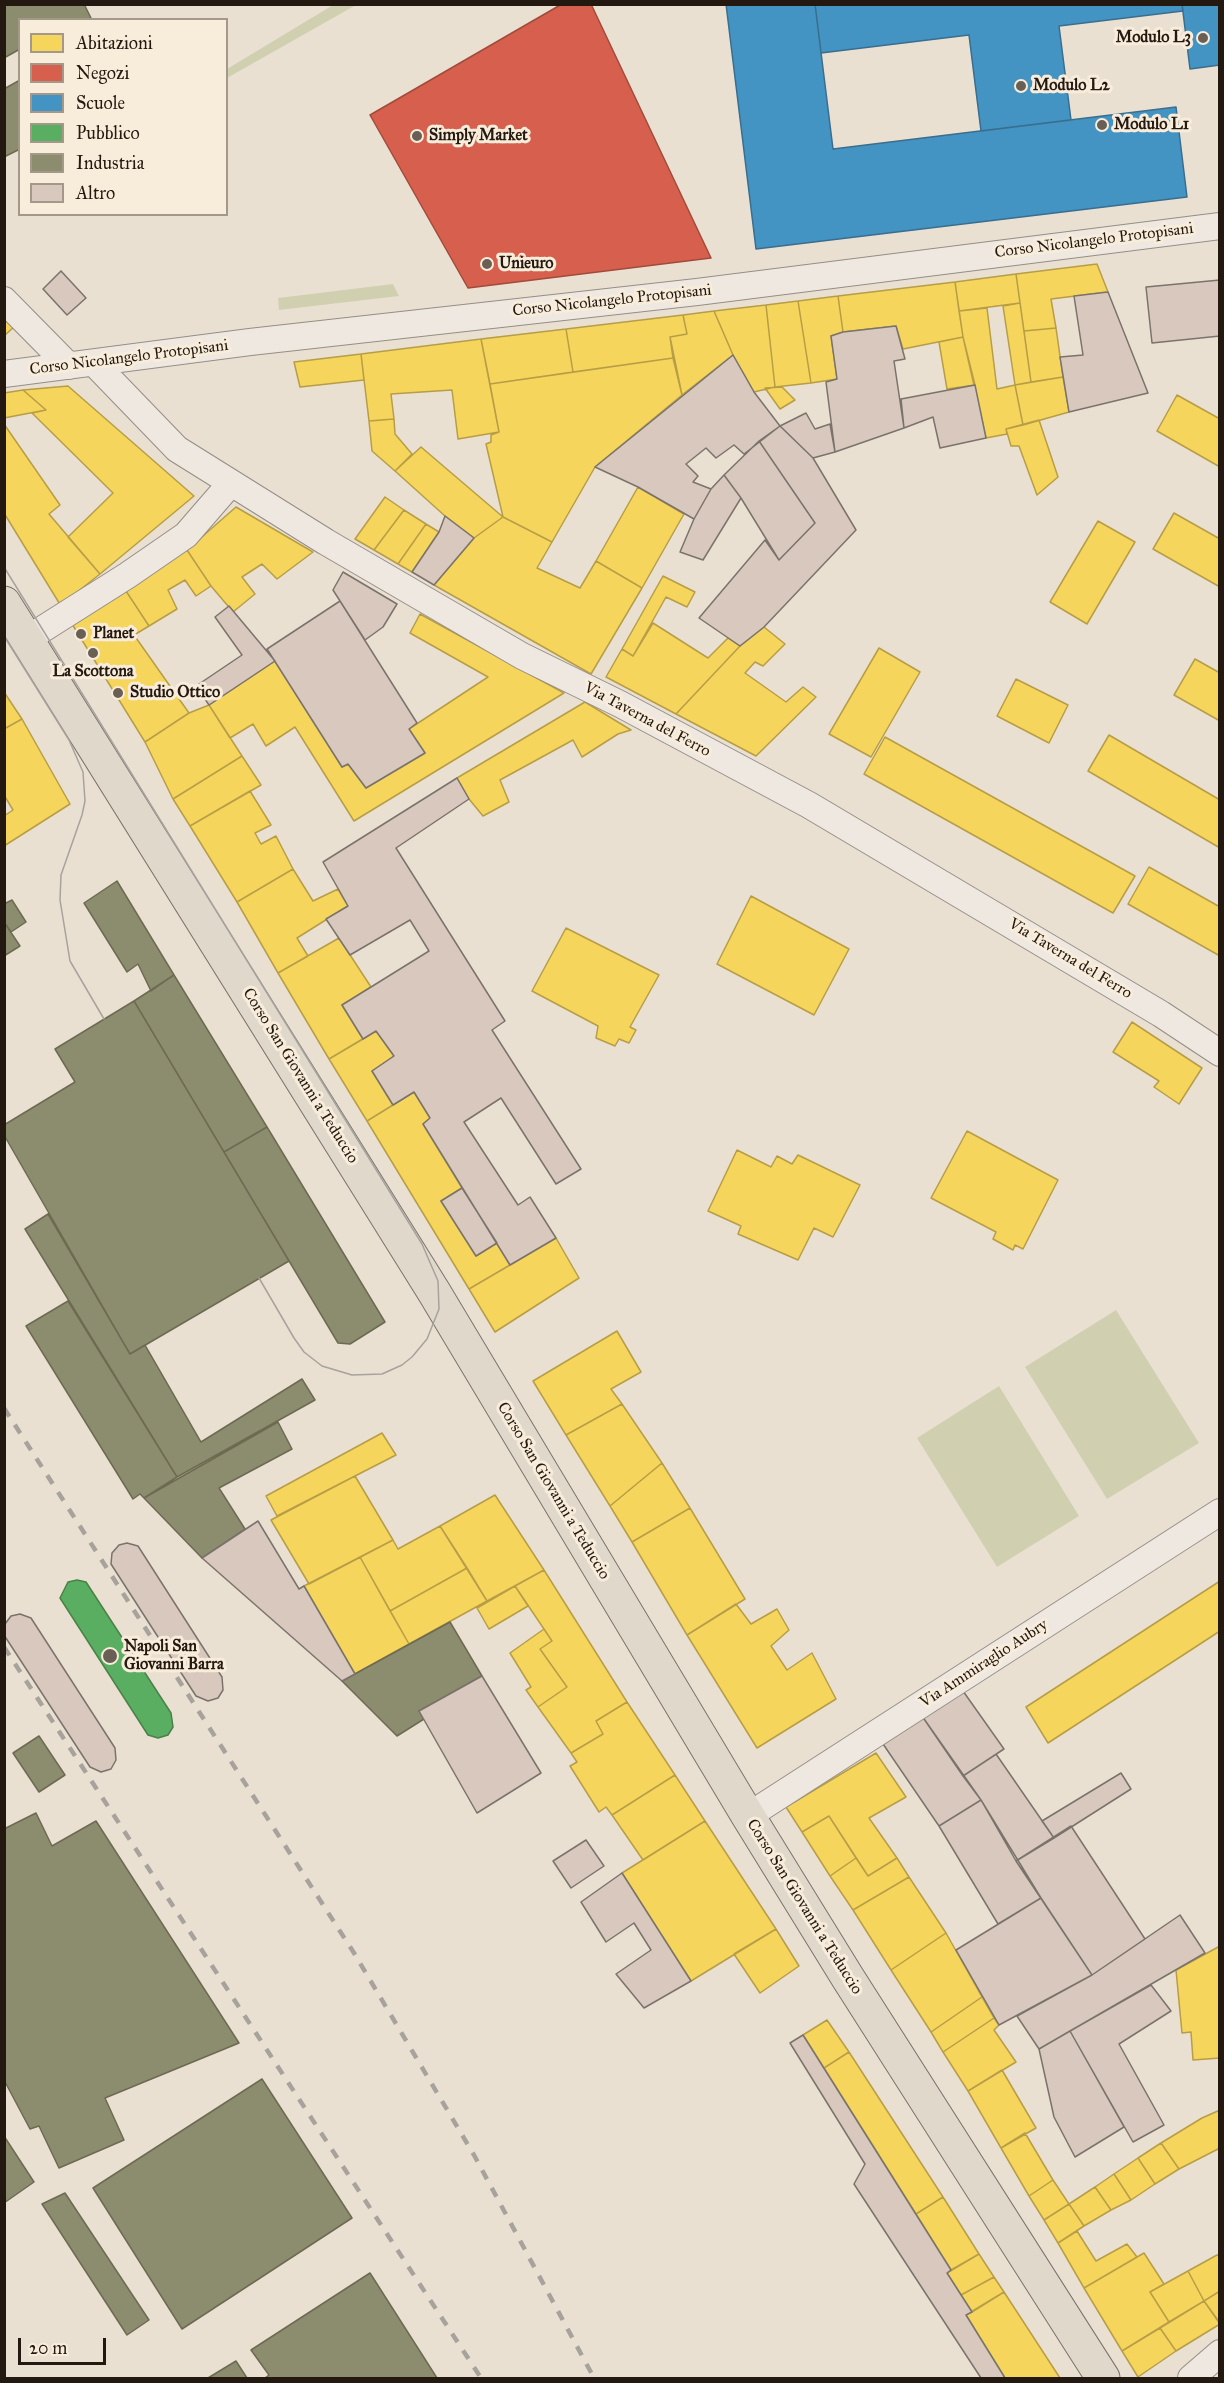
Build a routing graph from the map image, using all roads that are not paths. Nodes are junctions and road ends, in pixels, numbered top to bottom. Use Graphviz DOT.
graph roads {
  1 [pos="1220,226"];
  2 [pos="4,300"];
  3 [pos="81,365"];
  4 [pos="4,374"];
  5 [pos="231,483"];
  6 [pos="4,603"];
  7 [pos="27,639"];
  8 [pos="1220,1053"];
  9 [pos="1220,1512"];
  10 [pos="747,1816"];
  11 [pos="1220,2353"];
  12 [pos="1104,2379"];
  13 [pos="1191,2379"];
  1 -- 3 [label="street, Corso Nicolangelo Protopisani"];
  2 -- 3 [label="street, Via Taverna del Ferro"];
  3 -- 4 [label="street, Corso Nicolangelo Protopisani"];
  3 -- 5 [label="street, Via Taverna del Ferro"];
  5 -- 7 [label="street"];
  5 -- 8 [label="street, Via Taverna del Ferro"];
  6 -- 7 [label="main road, Corso San Giovanni a Teduccio"];
  7 -- 10 [label="main road, Corso San Giovanni a Teduccio"];
  9 -- 10 [label="street, Via Ammiraglio Aubry"];
  10 -- 12 [label="main road, Corso San Giovanni a Teduccio"];
  11 -- 13 [label="street"];
}
